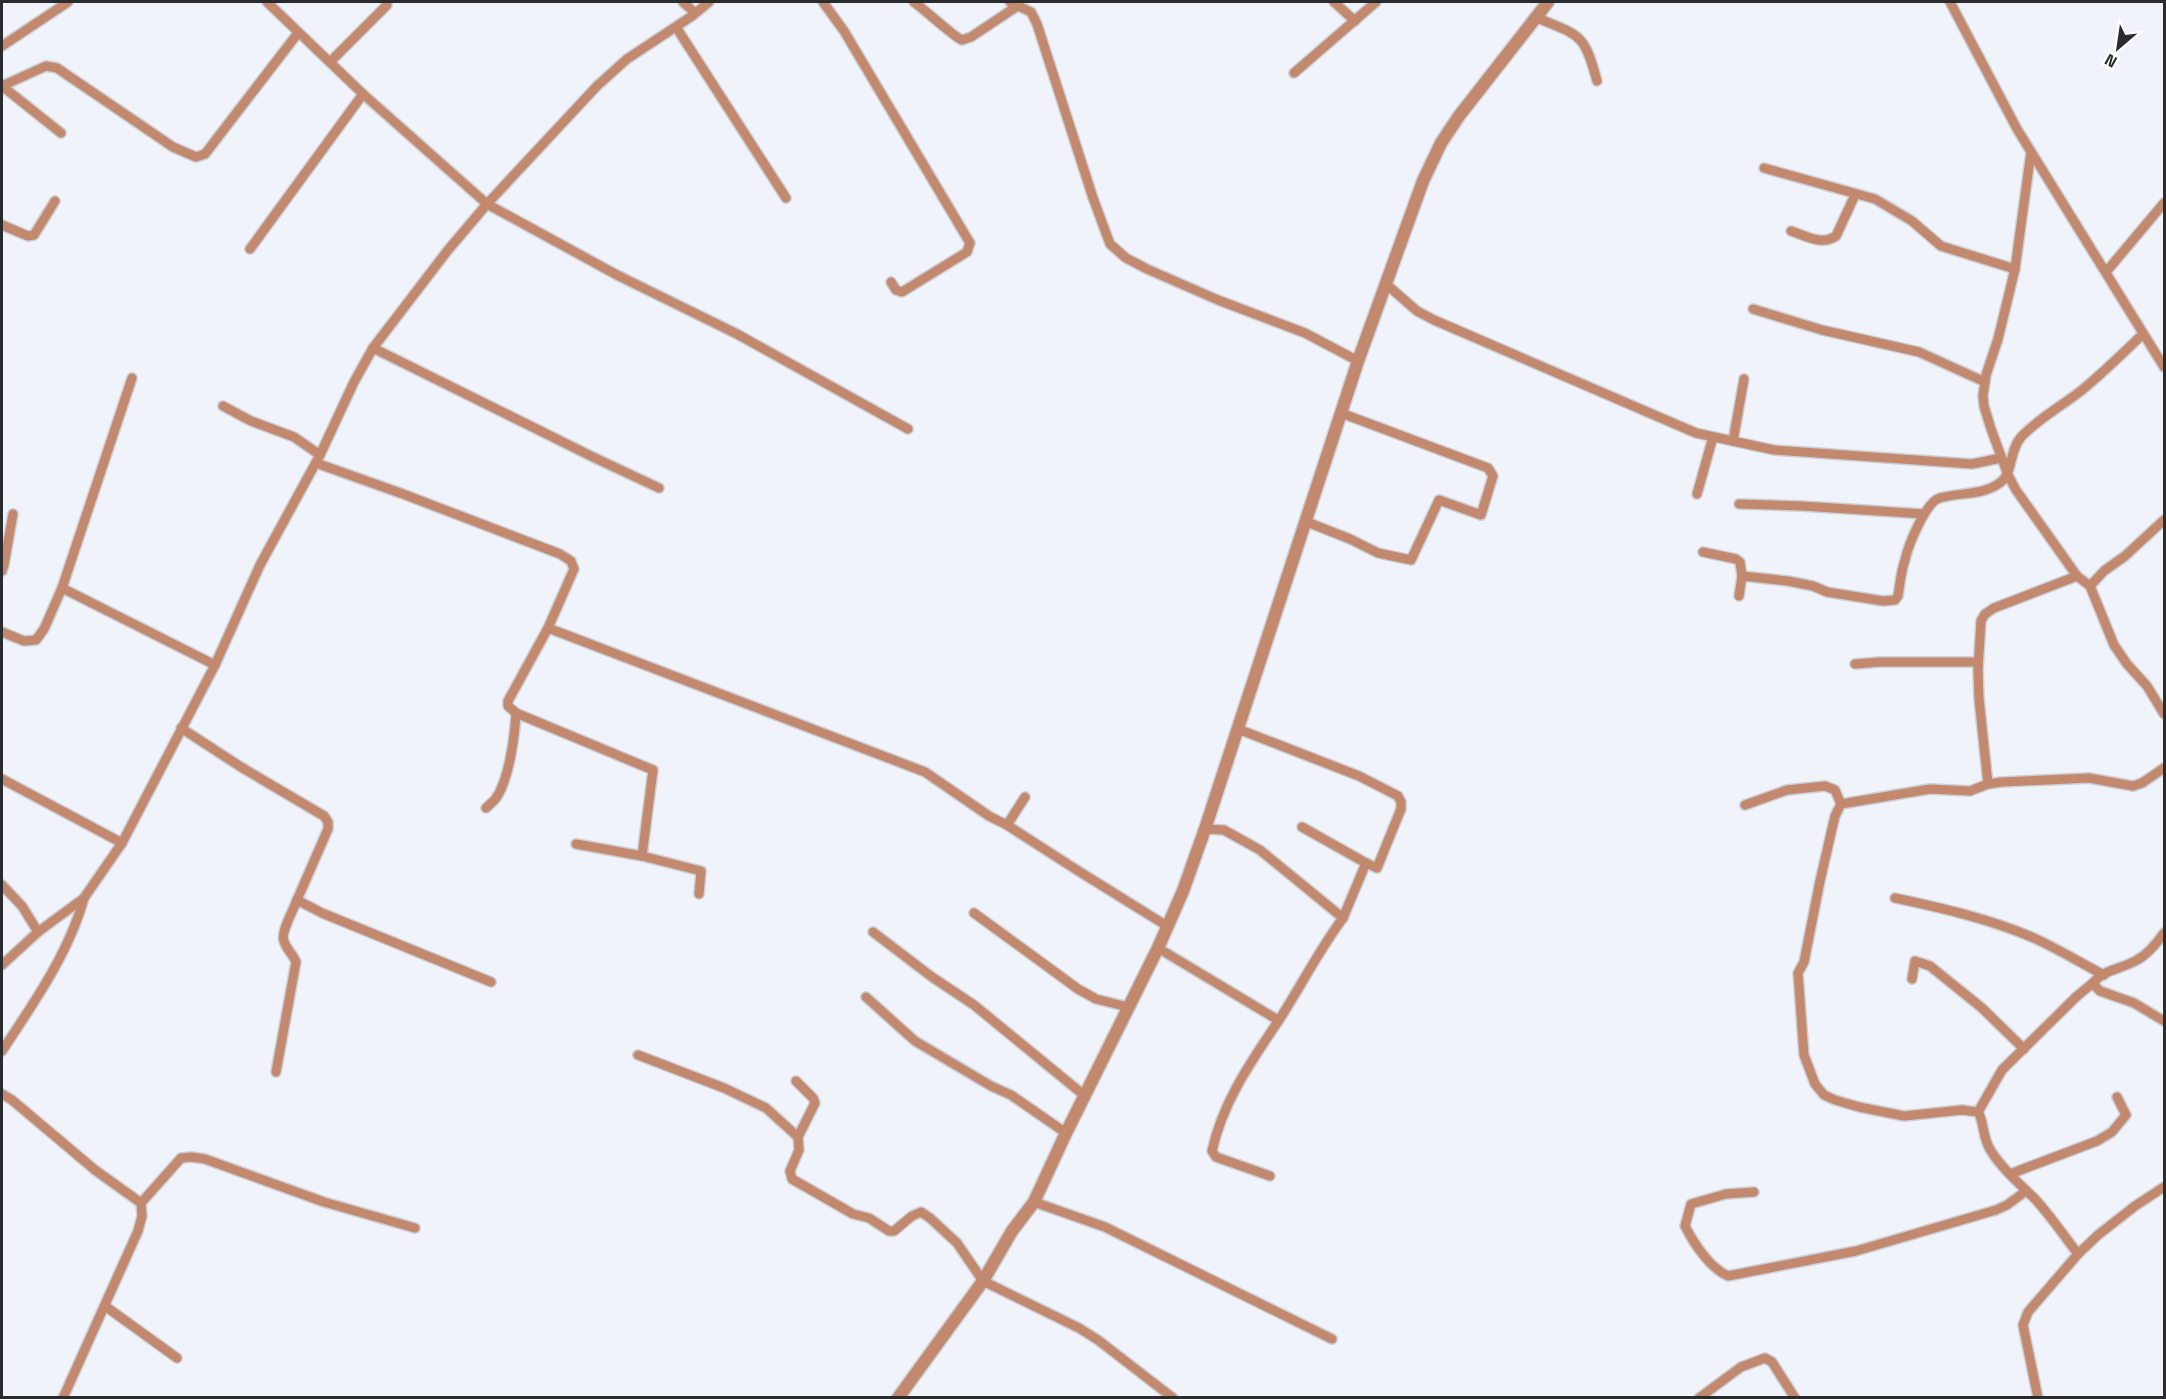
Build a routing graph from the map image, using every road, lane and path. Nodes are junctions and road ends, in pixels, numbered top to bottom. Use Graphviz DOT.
graph roads {
  1 [pos="68,2"];
  2 [pos="267,2"];
  3 [pos="683,2"];
  4 [pos="709,2"];
  5 [pos="823,2"];
  6 [pos="914,2"];
  7 [pos="1334,2"];
  8 [pos="1376,2"];
  9 [pos="1548,2"];
  10 [pos="1950,2"];
  11 [pos="1014,3"];
  12 [pos="387,6"];
  13 [pos="695,13"];
  14 [pos="1536,16"];
  15 [pos="1355,21"];
  16 [pos="676,27"];
  17 [pos="298,33"];
  18 [pos="2,45"];
  19 [pos="330,62"];
  20 [pos="1293,73"];
  21 [pos="1597,81"];
  22 [pos="2,86"];
  23 [pos="363,94"];
  24 [pos="60,133"];
  25 [pos="2031,152"];
  26 [pos="1764,168"];
  27 [pos="1855,195"];
  28 [pos="786,198"];
  29 [pos="55,201"];
  30 [pos="2164,203"];
  31 [pos="487,204"];
  32 [pos="2,225"];
  33 [pos="1791,231"];
  34 [pos="250,249"];
  35 [pos="2015,269"];
  36 [pos="2106,272"];
  37 [pos="891,282"];
  38 [pos="1386,284"];
  39 [pos="1753,309"];
  40 [pos="2143,334"];
  41 [pos="373,348"];
  42 [pos="1358,361"];
  43 [pos="2164,367"];
  44 [pos="132,378"];
  45 [pos="1744,379"];
  46 [pos="1985,382"];
  47 [pos="223,406"];
  48 [pos="1341,413"];
  49 [pos="908,429"];
  50 [pos="1713,437"];
  51 [pos="1733,441"];
  52 [pos="2001,458"];
  53 [pos="318,459"];
  54 [pos="2008,475"];
  55 [pos="659,488"];
  56 [pos="1697,494"];
  57 [pos="1739,504"];
  58 [pos="13,514"];
  59 [pos="1924,514"];
  60 [pos="2164,520"];
  61 [pos="1307,522"];
  62 [pos="1703,552"];
  63 [pos="2,571"];
  64 [pos="1742,576"];
  65 [pos="2077,576"];
  66 [pos="2090,586"];
  67 [pos="62,588"];
  68 [pos="1739,596"];
  69 [pos="548,628"];
  70 [pos="2,632"];
  71 [pos="1978,662"];
  72 [pos="1855,664"];
  73 [pos="215,665"];
  74 [pos="516,713"];
  75 [pos="2164,714"];
  76 [pos="181,728"];
  77 [pos="1238,729"];
  78 [pos="2164,768"];
  79 [pos="2,779"];
  80 [pos="1988,784"];
  81 [pos="1025,797"];
  82 [pos="1840,804"];
  83 [pos="1745,805"];
  84 [pos="486,808"];
  85 [pos="1007,825"];
  86 [pos="1302,827"];
  87 [pos="1205,829"];
  88 [pos="122,843"];
  89 [pos="576,844"];
  90 [pos="642,856"];
  91 [pos="1366,863"];
  92 [pos="2,885"];
  93 [pos="699,894"];
  94 [pos="84,898"];
  95 [pos="1895,898"];
  96 [pos="297,900"];
  97 [pos="974,913"];
  98 [pos="1343,918"];
  99 [pos="1167,926"];
  100 [pos="38,932"];
  101 [pos="873,932"];
  102 [pos="2164,933"];
  103 [pos="1158,948"];
  104 [pos="2,966"];
  105 [pos="2104,975"];
  106 [pos="1911,979"];
  107 [pos="491,982"];
  108 [pos="2094,982"];
  109 [pos="866,997"];
  110 [pos="1128,1007"];
  111 [pos="1278,1020"];
  112 [pos="2164,1021"];
  113 [pos="2024,1049"];
  114 [pos="2,1051"];
  115 [pos="638,1055"];
  116 [pos="276,1072"];
  117 [pos="796,1081"];
  118 [pos="2,1094"];
  119 [pos="1085,1096"];
  120 [pos="2117,1097"];
  121 [pos="1978,1112"];
  122 [pos="1066,1132"];
  123 [pos="798,1137"];
  124 [pos="2010,1174"];
  125 [pos="1270,1176"];
  126 [pos="2164,1187"];
  127 [pos="2026,1191"];
  128 [pos="1754,1192"];
  129 [pos="1034,1202"];
  130 [pos="141,1203"];
  131 [pos="415,1228"];
  132 [pos="2078,1254"];
  133 [pos="983,1281"];
  134 [pos="105,1306"];
  135 [pos="1332,1339"];
  136 [pos="177,1358"];
  137 [pos="63,1398"];
  138 [pos="898,1398"];
  139 [pos="1173,1398"];
  140 [pos="1699,1398"];
  141 [pos="1795,1398"];
  142 [pos="2038,1398"];
  1 -- 18 [label="street"];
  2 -- 17 [label="street"];
  3 -- 13 [label="street"];
  4 -- 13 [label="street"];
  5 -- 37 [label="street"];
  6 -- 11 [label="street"];
  7 -- 15 [label="street"];
  8 -- 15 [label="street"];
  9 -- 14 [label="street"];
  10 -- 25 [label="street"];
  11 -- 42 [label="street"];
  12 -- 19 [label="street"];
  13 -- 16 [label="street"];
  14 -- 21 [label="street"];
  14 -- 38 [label="street"];
  15 -- 20 [label="street"];
  16 -- 28 [label="street"];
  16 -- 31 [label="street"];
  17 -- 19 [label="street"];
  17 -- 22 [label="street"];
  19 -- 23 [label="street"];
  22 -- 24 [label="street"];
  23 -- 31 [label="street"];
  23 -- 34 [label="street"];
  25 -- 35 [label="street"];
  25 -- 36 [label="street"];
  26 -- 27 [label="street"];
  27 -- 33 [label="street"];
  27 -- 35 [label="street"];
  29 -- 32 [label="street"];
  30 -- 36 [label="street"];
  31 -- 41 [label="street"];
  31 -- 49 [label="street"];
  35 -- 46 [label="street"];
  36 -- 40 [label="street"];
  38 -- 42 [label="street"];
  38 -- 50 [label="street"];
  39 -- 46 [label="street"];
  40 -- 43 [label="street"];
  40 -- 54 [label="street"];
  41 -- 53 [label="street"];
  41 -- 55 [label="street"];
  42 -- 48 [label="street"];
  44 -- 67 [label="street"];
  45 -- 51 [label="street"];
  46 -- 52 [label="street"];
  47 -- 53 [label="street"];
  48 -- 61 [label="street"];
  48 -- 61 [label="street"];
  50 -- 51 [label="street"];
  50 -- 56 [label="street"];
  51 -- 52 [label="street"];
  52 -- 54 [label="street"];
  53 -- 69 [label="street"];
  53 -- 73 [label="street"];
  54 -- 59 [label="street"];
  54 -- 65 [label="street"];
  57 -- 59 [label="street"];
  58 -- 63 [label="street"];
  59 -- 64 [label="street"];
  60 -- 66 [label="street"];
  61 -- 77 [label="street"];
  62 -- 64 [label="street"];
  64 -- 68 [label="street"];
  65 -- 66 [label="street"];
  65 -- 71 [label="street"];
  66 -- 75 [label="street"];
  67 -- 70 [label="street"];
  67 -- 73 [label="street"];
  69 -- 74 [label="street"];
  69 -- 85 [label="street"];
  71 -- 72 [label="street"];
  71 -- 80 [label="street"];
  73 -- 76 [label="street"];
  74 -- 84 [label="street"];
  74 -- 90 [label="street"];
  76 -- 88 [label="street"];
  76 -- 96 [label="street"];
  77 -- 87 [label="street"];
  77 -- 91 [label="street"];
  78 -- 80 [label="street"];
  79 -- 88 [label="street"];
  80 -- 82 [label="street"];
  81 -- 85 [label="street"];
  82 -- 83 [label="street"];
  82 -- 121 [label="street"];
  85 -- 99 [label="street"];
  86 -- 91 [label="street"];
  87 -- 98 [label="street"];
  87 -- 99 [label="street"];
  88 -- 94 [label="street"];
  89 -- 90 [label="street"];
  90 -- 93 [label="street"];
  91 -- 98 [label="street"];
  92 -- 100 [label="street"];
  94 -- 100 [label="street"];
  94 -- 114 [label="street"];
  95 -- 105 [label="street"];
  96 -- 107 [label="street"];
  96 -- 116 [label="street"];
  97 -- 110 [label="street"];
  98 -- 111 [label="street"];
  99 -- 103 [label="street"];
  100 -- 104 [label="street"];
  101 -- 119 [label="street"];
  102 -- 105 [label="street"];
  103 -- 110 [label="street"];
  103 -- 111 [label="street"];
  105 -- 108 [label="street"];
  106 -- 113 [label="street"];
  108 -- 112 [label="street"];
  108 -- 113 [label="street"];
  109 -- 122 [label="street"];
  110 -- 119 [label="street"];
  111 -- 125 [label="street"];
  113 -- 121 [label="street"];
  115 -- 123 [label="street"];
  117 -- 123 [label="street"];
  118 -- 130 [label="street"];
  119 -- 122 [label="street"];
  120 -- 124 [label="street"];
  121 -- 124 [label="street"];
  122 -- 129 [label="street"];
  123 -- 133 [label="street"];
  124 -- 127 [label="street"];
  126 -- 132 [label="street"];
  127 -- 128 [label="street"];
  127 -- 132 [label="street"];
  129 -- 133 [label="street"];
  129 -- 135 [label="street"];
  130 -- 131 [label="street"];
  130 -- 134 [label="street"];
  132 -- 142 [label="street"];
  133 -- 138 [label="street"];
  133 -- 139 [label="street"];
  134 -- 136 [label="street"];
  134 -- 137 [label="street"];
  140 -- 141 [label="street"];
}
